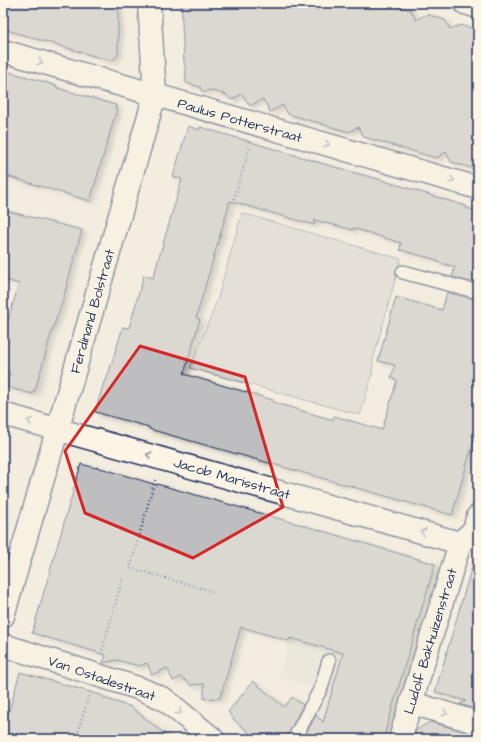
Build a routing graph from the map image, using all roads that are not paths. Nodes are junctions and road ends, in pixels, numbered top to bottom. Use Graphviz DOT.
graph roads {
  1 [pos="149,3"];
  2 [pos="465,3"];
  3 [pos="478,7"];
  4 [pos="3,51"];
  5 [pos="154,95"];
  6 [pos="478,188"];
  7 [pos="403,272"];
  8 [pos="478,292"];
  9 [pos="3,414"];
  10 [pos="58,429"];
  11 [pos="478,516"];
  12 [pos="460,543"];
  13 [pos="3,616"];
  14 [pos="3,645"];
  15 [pos="329,660"];
  16 [pos="412,703"];
  17 [pos="478,723"];
  18 [pos="213,739"];
  19 [pos="294,739"];
  20 [pos="400,739"];
  1 -- 5 [label="street, Ferdinand Bolstraat"];
  2 -- 3 [label="street"];
  4 -- 5 [label="street, Paulus Potterstraat, one-way"];
  5 -- 6 [label="street, Paulus Potterstraat, one-way"];
  5 -- 10 [label="street, Ferdinand Bolstraat"];
  7 -- 8 [label="lane"];
  10 -- 9 [label="street, Jacob Marisstraat, one-way"];
  12 -- 10 [label="street, Jacob Marisstraat, one-way"];
  10 -- 13 [label="street, Ferdinand Bolstraat"];
  11 -- 12 [label="street"];
  12 -- 16 [label="street, Ludolf Bakhuizenstraat"];
  14 -- 18 [label="street, Van Ostadestraat, one-way"];
  15 -- 19 [label="lane"];
  16 -- 17 [label="street, one-way"];
  16 -- 20 [label="street, Ludolf Bakhuizenstraat"];
}
